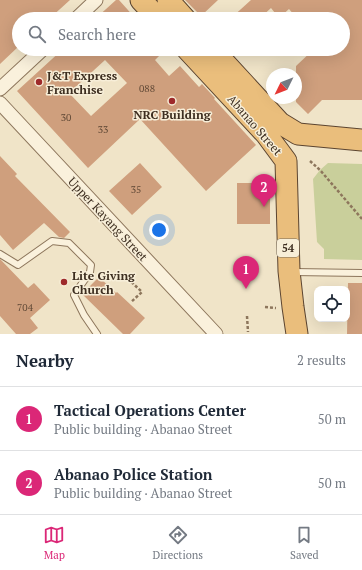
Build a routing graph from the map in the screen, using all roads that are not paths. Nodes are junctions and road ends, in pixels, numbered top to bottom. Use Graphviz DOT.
graph roads {
  1 [pos="96,0"];
  2 [pos="141,0"];
  3 [pos="168,0"];
  4 [pos="83,12"];
  5 [pos="152,12"];
  6 [pos="179,12"];
  7 [pos="35,56"];
  8 [pos="205,56"];
  9 [pos="206,56"];
  10 [pos="0,89"];
  11 [pos="0,103"];
  12 [pos="329,138"];
  13 [pos="362,140"];
  14 [pos="286,161"];
  15 [pos="0,254"];
  16 [pos="289,271"];
  17 [pos="362,273"];
  18 [pos="97,334"];
  19 [pos="216,334"];
  20 [pos="297,334"];
  1 -- 4 [label="street"];
  2 -- 5 [label="highway"];
  3 -- 6 [label="highway"];
  7 -- 10 [label="street"];
  8 -- 14 [label="highway, Abanao Street"];
  9 -- 12 [label="highway, Abanao Street"];
  11 -- 19 [label="street, Upper Kayang Street"];
  12 -- 13 [label="highway, Abanao Street"];
  12 -- 14 [label="highway"];
  14 -- 16 [label="highway, Abanao Street / 54"];
  15 -- 18 [label="lane"];
  16 -- 17 [label="lane"];
  16 -- 20 [label="highway, Abanao Street / 54"];
}
